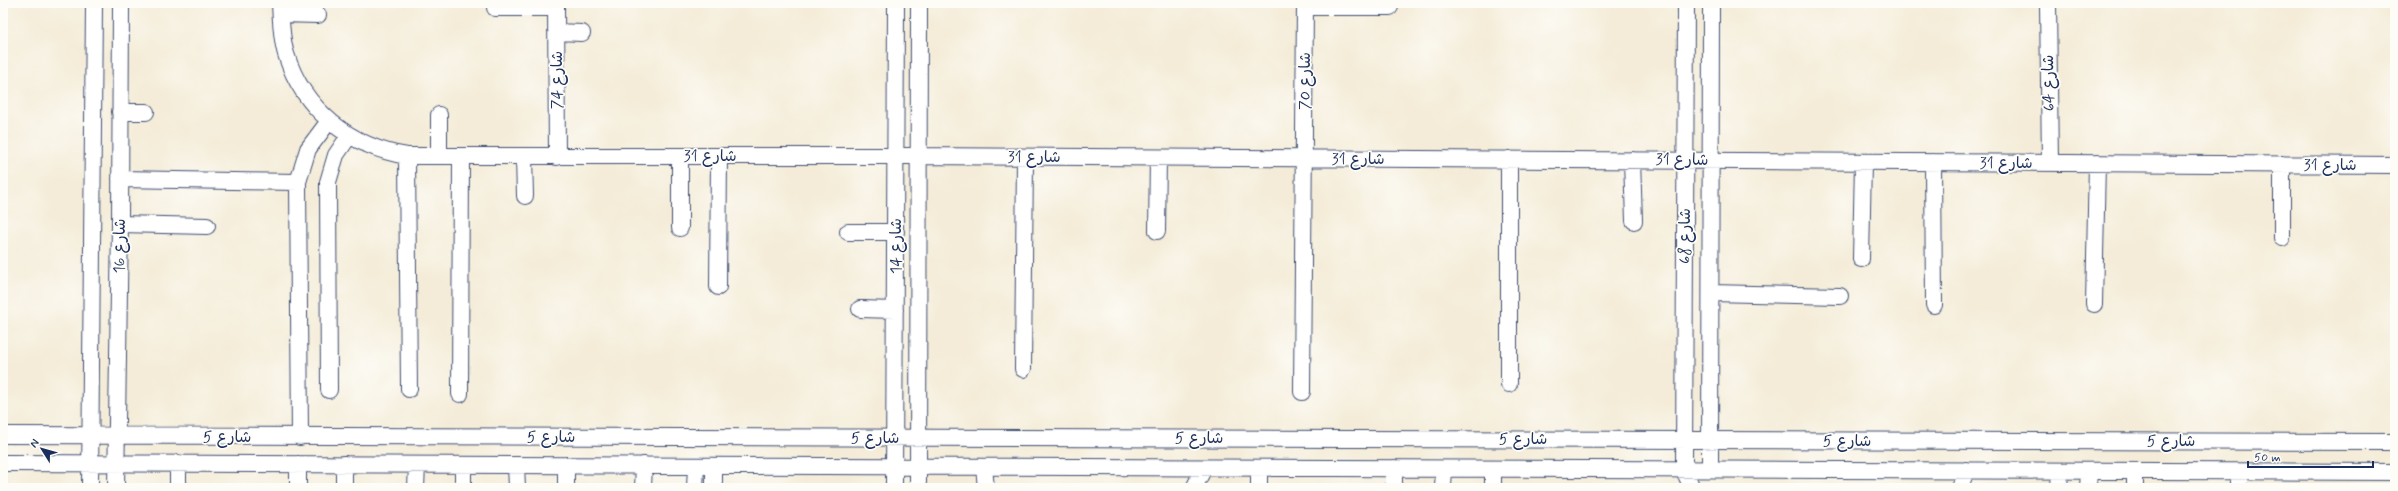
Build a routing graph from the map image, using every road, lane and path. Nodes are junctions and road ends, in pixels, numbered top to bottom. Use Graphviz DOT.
graph roads {
  1 [pos="94,3"];
  2 [pos="121,3"];
  3 [pos="896,3"];
  4 [pos="919,3"];
  5 [pos="1686,3"];
  6 [pos="1711,3"];
  7 [pos="2048,3"];
  8 [pos="1305,5"];
  9 [pos="556,6"];
  10 [pos="1390,7"];
  11 [pos="495,8"];
  12 [pos="281,9"];
  13 [pos="318,15"];
  14 [pos="557,32"];
  15 [pos="582,33"];
  16 [pos="120,112"];
  17 [pos="146,112"];
  18 [pos="439,115"];
  19 [pos="330,121"];
  20 [pos="349,136"];
  21 [pos="407,156"];
  22 [pos="439,156"];
  23 [pos="461,156"];
  24 [pos="524,156"];
  25 [pos="680,156"];
  26 [pos="719,156"];
  27 [pos="896,156"];
  28 [pos="919,156"];
  29 [pos="557,157"];
  30 [pos="1025,157"];
  31 [pos="1158,158"];
  32 [pos="1304,158"];
  33 [pos="1508,160"];
  34 [pos="1632,160"];
  35 [pos="1686,160"];
  36 [pos="1712,161"];
  37 [pos="1864,162"];
  38 [pos="1933,162"];
  39 [pos="2050,163"];
  40 [pos="2097,164"];
  41 [pos="2282,164"];
  42 [pos="2395,165"];
  43 [pos="120,179"];
  44 [pos="298,182"];
  45 [pos="524,196"];
  46 [pos="1634,221"];
  47 [pos="120,224"];
  48 [pos="207,226"];
  49 [pos="680,228"];
  50 [pos="1157,231"];
  51 [pos="848,232"];
  52 [pos="896,232"];
  53 [pos="2282,238"];
  54 [pos="1861,259"];
  55 [pos="718,287"];
  56 [pos="1711,294"];
  57 [pos="1840,296"];
  58 [pos="2094,304"];
  59 [pos="1934,305"];
  60 [pos="860,309"];
  61 [pos="895,310"];
  62 [pos="1023,368"];
  63 [pos="1509,384"];
  64 [pos="409,389"];
  65 [pos="329,390"];
  66 [pos="1302,392"];
  67 [pos="460,394"];
  68 [pos="3,435"];
  69 [pos="90,436"];
  70 [pos="116,436"];
  71 [pos="300,437"];
  72 [pos="894,438"];
  73 [pos="918,438"];
  74 [pos="1710,440"];
  75 [pos="1684,441"];
  76 [pos="2395,442"];
  77 [pos="3,463"];
  78 [pos="90,463"];
  79 [pos="116,463"];
  80 [pos="178,464"];
  81 [pos="298,464"];
  82 [pos="344,464"];
  83 [pos="417,465"];
  84 [pos="463,465"];
  85 [pos="516,465"];
  86 [pos="566,465"];
  87 [pos="644,466"];
  88 [pos="696,466"];
  89 [pos="714,466"];
  90 [pos="894,466"];
  91 [pos="918,466"];
  92 [pos="984,467"];
  93 [pos="1204,468"];
  94 [pos="1259,468"];
  95 [pos="1394,468"];
  96 [pos="1444,468"];
  97 [pos="1493,469"];
  98 [pos="1684,470"];
  99 [pos="1710,470"];
  100 [pos="1966,470"];
  101 [pos="2060,471"];
  102 [pos="2088,471"];
  103 [pos="2135,471"];
  104 [pos="2239,472"];
  105 [pos="2395,472"];
  106 [pos="90,488"];
  107 [pos="116,488"];
  108 [pos="181,488"];
  109 [pos="298,488"];
  110 [pos="344,488"];
  111 [pos="416,488"];
  112 [pos="463,488"];
  113 [pos="517,488"];
  114 [pos="566,488"];
  115 [pos="644,488"];
  116 [pos="695,488"];
  117 [pos="714,488"];
  118 [pos="894,488"];
  119 [pos="918,488"];
  120 [pos="986,488"];
  121 [pos="1194,488"];
  122 [pos="1259,488"];
  123 [pos="1394,488"];
  124 [pos="1443,488"];
  125 [pos="1493,488"];
  126 [pos="1692,488"];
  127 [pos="1960,488"];
  128 [pos="2059,488"];
  129 [pos="2088,488"];
  130 [pos="2135,488"];
  131 [pos="2239,488"];
  1 -- 69 [label="street, شارع 16"];
  2 -- 16 [label="street, شارع 16"];
  3 -- 27 [label="street, شارع 14"];
  4 -- 28 [label="street, شارع 14"];
  5 -- 35 [label="street, شارع 68"];
  6 -- 36 [label="street, شارع 68"];
  7 -- 39 [label="street, شارع 64"];
  8 -- 10 [label="street"];
  8 -- 32 [label="street, شارع 70"];
  9 -- 11 [label="street"];
  9 -- 14 [label="street, شارع 74"];
  12 -- 13 [label="street"];
  12 -- 19 [label="street, شارع 31"];
  14 -- 15 [label="street"];
  14 -- 29 [label="street, شارع 74"];
  16 -- 17 [label="street"];
  16 -- 43 [label="street, شارع 16"];
  18 -- 22 [label="street"];
  19 -- 20 [label="street, شارع 31"];
  19 -- 44 [label="street"];
  20 -- 21 [label="street, شارع 31"];
  20 -- 65 [label="street"];
  21 -- 22 [label="street, شارع 31"];
  21 -- 64 [label="street"];
  22 -- 23 [label="street, شارع 31"];
  23 -- 24 [label="street, شارع 31"];
  23 -- 67 [label="street"];
  24 -- 29 [label="street, شارع 31"];
  24 -- 45 [label="street"];
  25 -- 26 [label="street, شارع 31"];
  25 -- 29 [label="street, شارع 31"];
  25 -- 49 [label="street"];
  26 -- 27 [label="street, شارع 31"];
  26 -- 55 [label="street"];
  27 -- 28 [label="street, شارع 31"];
  27 -- 52 [label="street, شارع 14"];
  28 -- 30 [label="street, شارع 31"];
  28 -- 73 [label="street, شارع 14"];
  30 -- 31 [label="street, شارع 31"];
  30 -- 62 [label="street"];
  31 -- 32 [label="street, شارع 31"];
  31 -- 50 [label="street"];
  32 -- 33 [label="street, شارع 31"];
  32 -- 66 [label="street, شارع 70"];
  33 -- 34 [label="street, شارع 31"];
  33 -- 63 [label="street"];
  34 -- 35 [label="street, شارع 31"];
  34 -- 46 [label="street"];
  35 -- 36 [label="street, شارع 31"];
  35 -- 75 [label="street, شارع 68"];
  36 -- 37 [label="street, شارع 31"];
  36 -- 56 [label="street, شارع 68"];
  37 -- 38 [label="street, شارع 31"];
  37 -- 54 [label="street"];
  38 -- 39 [label="street, شارع 31"];
  38 -- 59 [label="street"];
  39 -- 40 [label="street, شارع 31"];
  40 -- 41 [label="street, شارع 31"];
  40 -- 58 [label="street"];
  41 -- 42 [label="street, شارع 31"];
  41 -- 53 [label="street"];
  43 -- 44 [label="street"];
  43 -- 47 [label="street, شارع 16"];
  44 -- 71 [label="street"];
  47 -- 48 [label="street"];
  47 -- 70 [label="street, شارع 16"];
  51 -- 52 [label="street"];
  52 -- 61 [label="street, شارع 14"];
  56 -- 57 [label="street"];
  56 -- 74 [label="street, شارع 68"];
  60 -- 61 [label="street"];
  61 -- 72 [label="street, شارع 14"];
  68 -- 69 [label="street, شارع 5"];
  69 -- 70 [label="street, شارع 5"];
  69 -- 78 [label="street, شارع 16"];
  70 -- 71 [label="street, شارع 5"];
  70 -- 79 [label="street, شارع 16"];
  71 -- 72 [label="street, شارع 5"];
  72 -- 73 [label="street, شارع 5"];
  72 -- 90 [label="street, شارع 14"];
  73 -- 75 [label="street, شارع 5"];
  73 -- 91 [label="street, شارع 14"];
  74 -- 75 [label="street, شارع 5"];
  74 -- 76 [label="street, شارع 5"];
  74 -- 99 [label="street, شارع 68"];
  75 -- 98 [label="street, شارع 68"];
  77 -- 78 [label="street, شارع 5"];
  78 -- 79 [label="street, شارع 5"];
  78 -- 106 [label="street, شارع 16"];
  79 -- 80 [label="street, شارع 5"];
  79 -- 107 [label="street, شارع 16"];
  80 -- 81 [label="street, شارع 5"];
  80 -- 108 [label="street"];
  81 -- 82 [label="street, شارع 5"];
  81 -- 109 [label="street"];
  82 -- 83 [label="street, شارع 5"];
  82 -- 110 [label="street"];
  83 -- 84 [label="street, شارع 5"];
  83 -- 111 [label="street"];
  84 -- 85 [label="street, شارع 5"];
  84 -- 112 [label="street"];
  85 -- 86 [label="street, شارع 5"];
  85 -- 113 [label="street"];
  86 -- 87 [label="street, شارع 5"];
  86 -- 114 [label="street"];
  87 -- 88 [label="street, شارع 5"];
  87 -- 115 [label="street"];
  88 -- 89 [label="street, شارع 5"];
  88 -- 116 [label="street"];
  89 -- 90 [label="street, شارع 5"];
  89 -- 117 [label="street"];
  90 -- 91 [label="street, شارع 5"];
  90 -- 118 [label="street, شارع 14"];
  91 -- 92 [label="street, شارع 5"];
  91 -- 119 [label="street, شارع 14"];
  92 -- 93 [label="street, شارع 5"];
  92 -- 120 [label="street"];
  93 -- 94 [label="street, شارع 5"];
  93 -- 121 [label="street"];
  94 -- 95 [label="street, شارع 5"];
  94 -- 122 [label="street"];
  95 -- 96 [label="street, شارع 5"];
  95 -- 123 [label="street"];
  96 -- 97 [label="street, شارع 5"];
  96 -- 124 [label="street"];
  97 -- 98 [label="street, شارع 5"];
  97 -- 125 [label="street"];
  98 -- 99 [label="street, شارع 5"];
  98 -- 126 [label="street"];
  99 -- 100 [label="street, شارع 5"];
  100 -- 101 [label="street, شارع 5"];
  100 -- 127 [label="street"];
  101 -- 102 [label="street, شارع 5"];
  101 -- 128 [label="street"];
  102 -- 103 [label="street, شارع 5"];
  102 -- 129 [label="street"];
  103 -- 104 [label="street, شارع 5"];
  103 -- 130 [label="street"];
  104 -- 105 [label="street, شارع 5"];
  104 -- 131 [label="street"];
}
